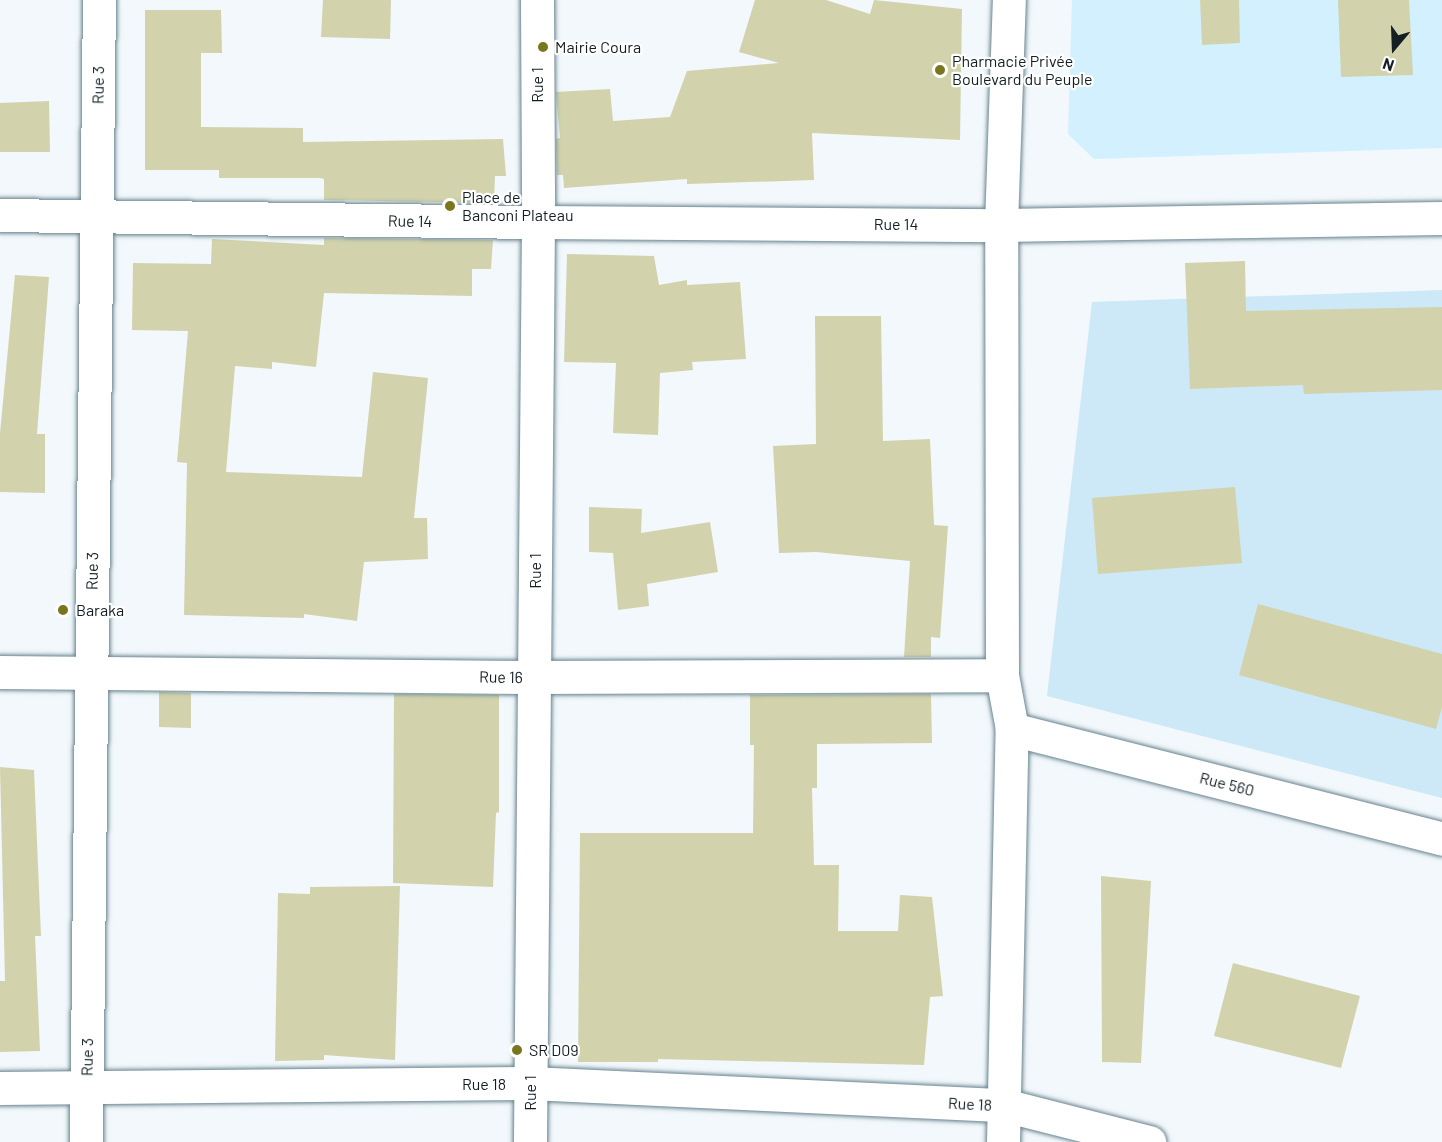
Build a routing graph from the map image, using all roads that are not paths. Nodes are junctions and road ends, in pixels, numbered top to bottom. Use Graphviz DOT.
graph roads {
  1 [pos="99,0"];
  2 [pos="537,0"];
  3 [pos="1009,0"];
  4 [pos="0,215"];
  5 [pos="96,216"];
  6 [pos="1442,218"];
  7 [pos="538,222"];
  8 [pos="1001,225"];
  9 [pos="0,672"];
  10 [pos="91,673"];
  11 [pos="1002,675"];
  12 [pos="534,677"];
  13 [pos="1012,729"];
  14 [pos="1442,839"];
  15 [pos="530,1083"];
  16 [pos="87,1087"];
  17 [pos="0,1088"];
  18 [pos="1004,1105"];
  19 [pos="86,1142"];
  20 [pos="530,1142"];
  21 [pos="1003,1142"];
  22 [pos="1149,1142"];
  1 -- 5 [label="street, Rue 3"];
  2 -- 7 [label="street, Rue 1"];
  3 -- 8 [label="street"];
  4 -- 5 [label="street, Rue 14"];
  5 -- 7 [label="street, Rue 14"];
  5 -- 10 [label="street, Rue 3"];
  6 -- 8 [label="street, Rue 14"];
  7 -- 8 [label="street, Rue 14"];
  7 -- 12 [label="street, Rue 1"];
  8 -- 11 [label="street"];
  9 -- 10 [label="street, Rue 16"];
  10 -- 12 [label="street, Rue 16"];
  10 -- 16 [label="street, Rue 3"];
  11 -- 12 [label="street, Rue 16"];
  11 -- 13 [label="street"];
  12 -- 15 [label="street, Rue 1"];
  13 -- 14 [label="street, Rue 560"];
  13 -- 18 [label="street"];
  15 -- 16 [label="street, Rue 18"];
  15 -- 18 [label="street, Rue 18"];
  15 -- 20 [label="street, Rue 1"];
  16 -- 17 [label="street, Rue 18"];
  16 -- 19 [label="street, Rue 3"];
  18 -- 21 [label="street"];
  18 -- 22 [label="street, Rue 18"];
}
